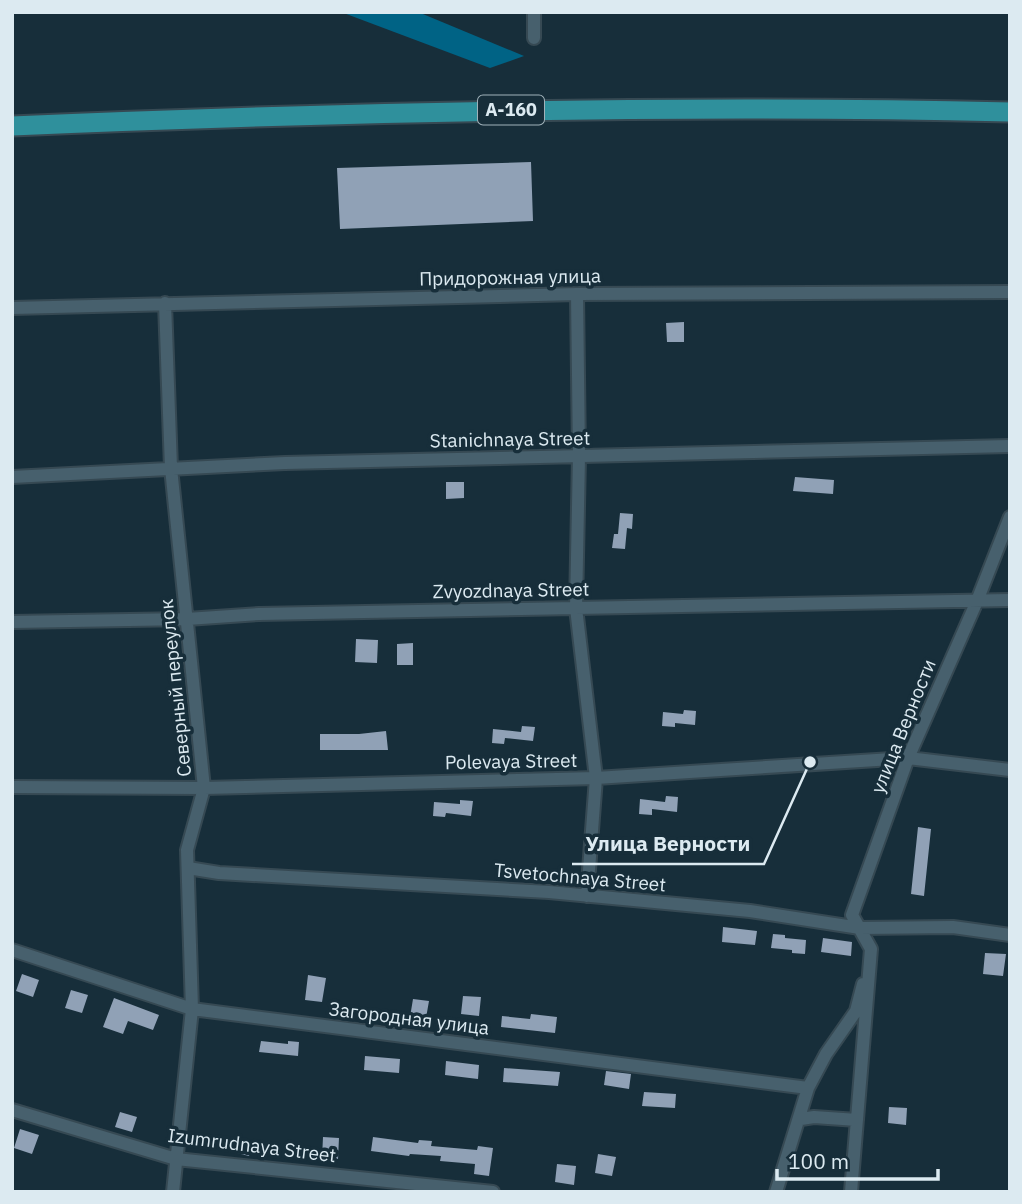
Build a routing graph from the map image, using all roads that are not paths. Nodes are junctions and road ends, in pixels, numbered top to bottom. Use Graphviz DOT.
graph roads {
  1 [pos="534,12"];
  2 [pos="534,38"];
  3 [pos="1010,111"];
  4 [pos="1010,121"];
  5 [pos="12,126"];
  6 [pos="12,136"];
  7 [pos="1010,292"];
  8 [pos="577,294"];
  9 [pos="164,303"];
  10 [pos="12,308"];
  11 [pos="1010,446"];
  12 [pos="579,456"];
  13 [pos="171,468"];
  14 [pos="12,477"];
  15 [pos="1010,517"];
  16 [pos="1010,600"];
  17 [pos="978,601"];
  18 [pos="576,608"];
  19 [pos="187,619"];
  20 [pos="12,622"];
  21 [pos="908,758"];
  22 [pos="1010,770"];
  23 [pos="596,778"];
  24 [pos="12,786"];
  25 [pos="204,788"];
  26 [pos="188,868"];
  27 [pos="587,896"];
  28 [pos="860,929"];
  29 [pos="1010,935"];
  30 [pos="871,949"];
  31 [pos="12,950"];
  32 [pos="192,1009"];
  33 [pos="808,1088"];
  34 [pos="12,1110"];
  35 [pos="800,1119"];
  36 [pos="857,1121"];
  37 [pos="176,1159"];
  38 [pos="173,1192"];
  39 [pos="494,1192"];
  40 [pos="776,1192"];
  41 [pos="851,1192"];
  1 -- 2 [label="street"];
  3 -- 5 [label="highway, А-160"];
  4 -- 6 [label="highway, А-160"];
  7 -- 8 [label="street, Придорожная улица"];
  8 -- 9 [label="street, Придорожная улица"];
  8 -- 12 [label="street"];
  9 -- 10 [label="street, Придорожная улица"];
  9 -- 13 [label="street, Северный переулок"];
  11 -- 12 [label="street, Stanichnaya Street"];
  12 -- 13 [label="street, Stanichnaya Street"];
  12 -- 18 [label="street"];
  13 -- 14 [label="street, Stanichnaya Street"];
  13 -- 19 [label="street, Северный переулок"];
  15 -- 17 [label="street, улица Верности"];
  16 -- 17 [label="street, Zvyozdnaya Street"];
  17 -- 18 [label="street, Zvyozdnaya Street"];
  17 -- 21 [label="street, улица Верности"];
  18 -- 19 [label="street, Zvyozdnaya Street"];
  18 -- 23 [label="street"];
  19 -- 20 [label="street, Zvyozdnaya Street"];
  19 -- 25 [label="street, Северный переулок"];
  21 -- 22 [label="street, Polevaya Street"];
  21 -- 23 [label="street, Polevaya Street"];
  21 -- 28 [label="street, улица Верности"];
  23 -- 25 [label="street, Polevaya Street"];
  23 -- 27 [label="street"];
  24 -- 25 [label="street, Polevaya Street"];
  25 -- 26 [label="street, Северный переулок"];
  26 -- 27 [label="street, Tsvetochnaya Street"];
  26 -- 32 [label="street, Северный переулок"];
  27 -- 28 [label="street, Tsvetochnaya Street"];
  28 -- 29 [label="street, Tsvetochnaya Street"];
  28 -- 30 [label="street, улица Верности"];
  30 -- 33 [label="street"];
  30 -- 36 [label="street"];
  31 -- 32 [label="street, Загородная улица"];
  32 -- 33 [label="street, Загородная улица"];
  32 -- 37 [label="street, Северный переулок"];
  33 -- 35 [label="street"];
  34 -- 37 [label="street, Izumrudnaya Street"];
  35 -- 36 [label="street"];
  35 -- 40 [label="street"];
  36 -- 41 [label="street"];
  37 -- 38 [label="street, Северный переулок"];
  37 -- 39 [label="street, Izumrudnaya Street"];
}
